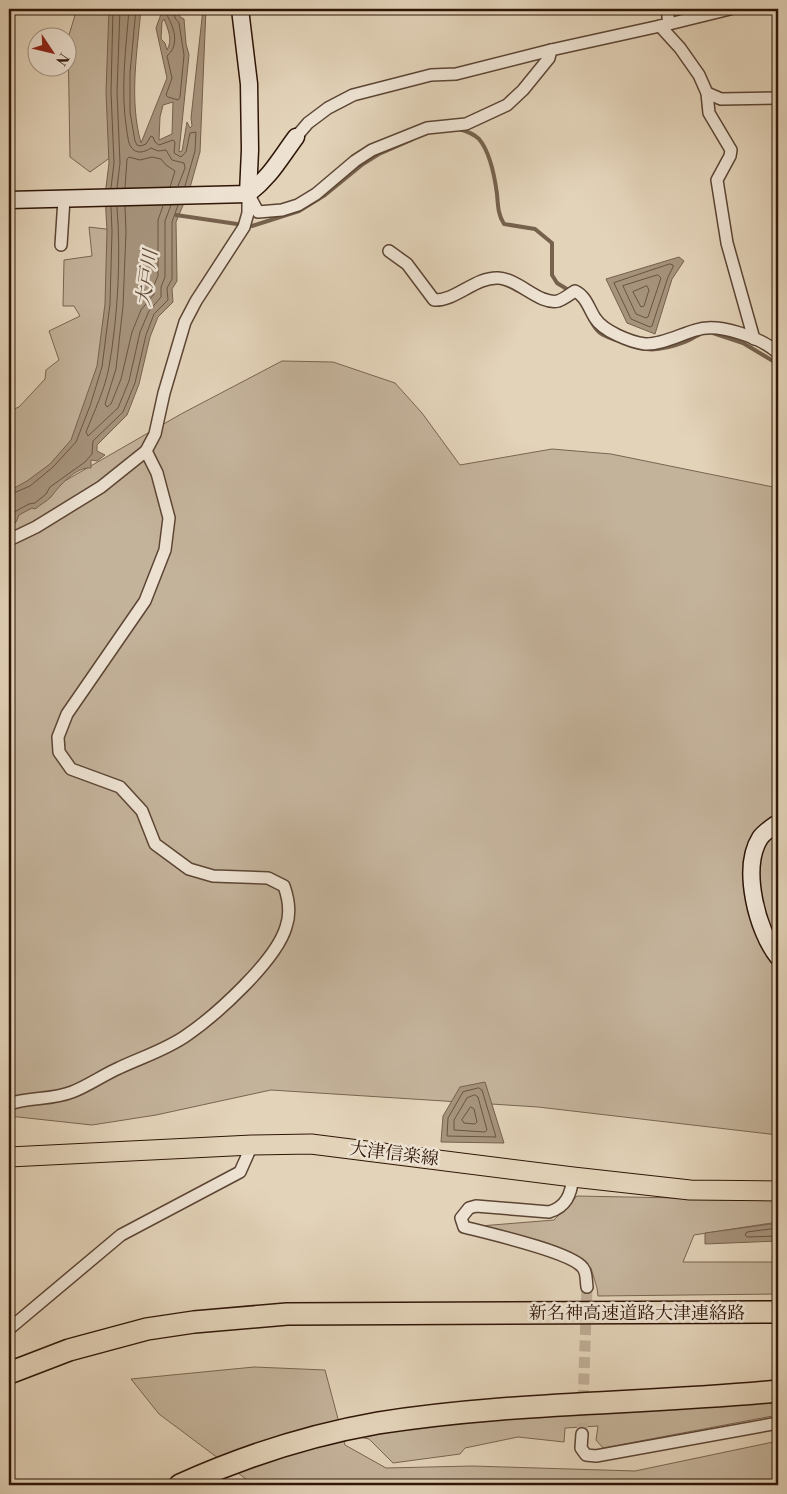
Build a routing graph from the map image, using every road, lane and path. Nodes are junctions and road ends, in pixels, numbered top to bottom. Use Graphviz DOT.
graph roads {
  1 [pos="240,9"];
  2 [pos="667,9"];
  3 [pos="730,9"];
  4 [pos="664,25"];
  5 [pos="551,50"];
  6 [pos="707,93"];
  7 [pos="778,98"];
  8 [pos="296,137"];
  9 [pos="248,194"];
  10 [pos="64,199"];
  11 [pos="9,200"];
  12 [pos="61,244"];
  13 [pos="389,251"];
  14 [pos="754,339"];
  15 [pos="778,353"];
  16 [pos="146,451"];
  17 [pos="9,540"];
  18 [pos="778,824"];
  19 [pos="778,956"];
  20 [pos="9,1104"];
  21 [pos="252,1145"];
  22 [pos="9,1157"];
  23 [pos="573,1177"];
  24 [pos="778,1191"];
  25 [pos="587,1287"];
  26 [pos="778,1312"];
  27 [pos="9,1329"];
  28 [pos="9,1373"];
  29 [pos="778,1391"];
  30 [pos="778,1423"];
  31 [pos="582,1434"];
  32 [pos="180,1485"];
  1 -- 9 [label="street"];
  2 -- 4 [label="street"];
  3 -- 4 [label="street"];
  4 -- 5 [label="street"];
  4 -- 6 [label="street"];
  5 -- 8 [label="street"];
  5 -- 9 [label="street"];
  6 -- 7 [label="street"];
  6 -- 14 [label="street"];
  8 -- 9 [label="street"];
  9 -- 10 [label="street"];
  9 -- 16 [label="street"];
  10 -- 11 [label="street"];
  10 -- 12 [label="street"];
  13 -- 14 [label="street"];
  14 -- 15 [label="street"];
  16 -- 17 [label="street"];
  16 -- 20 [label="street"];
  18 -- 19 [label="street"];
  21 -- 22 [label="main road, 大津信楽線"];
  21 -- 23 [label="main road, 大津信楽線"];
  21 -- 27 [label="street"];
  23 -- 24 [label="main road, 大津信楽線"];
  23 -- 25 [label="street"];
  26 -- 28 [label="highway, 新名神高速道路大津連絡路"];
  29 -- 32 [label="highway"];
  30 -- 31 [label="street"];
}
